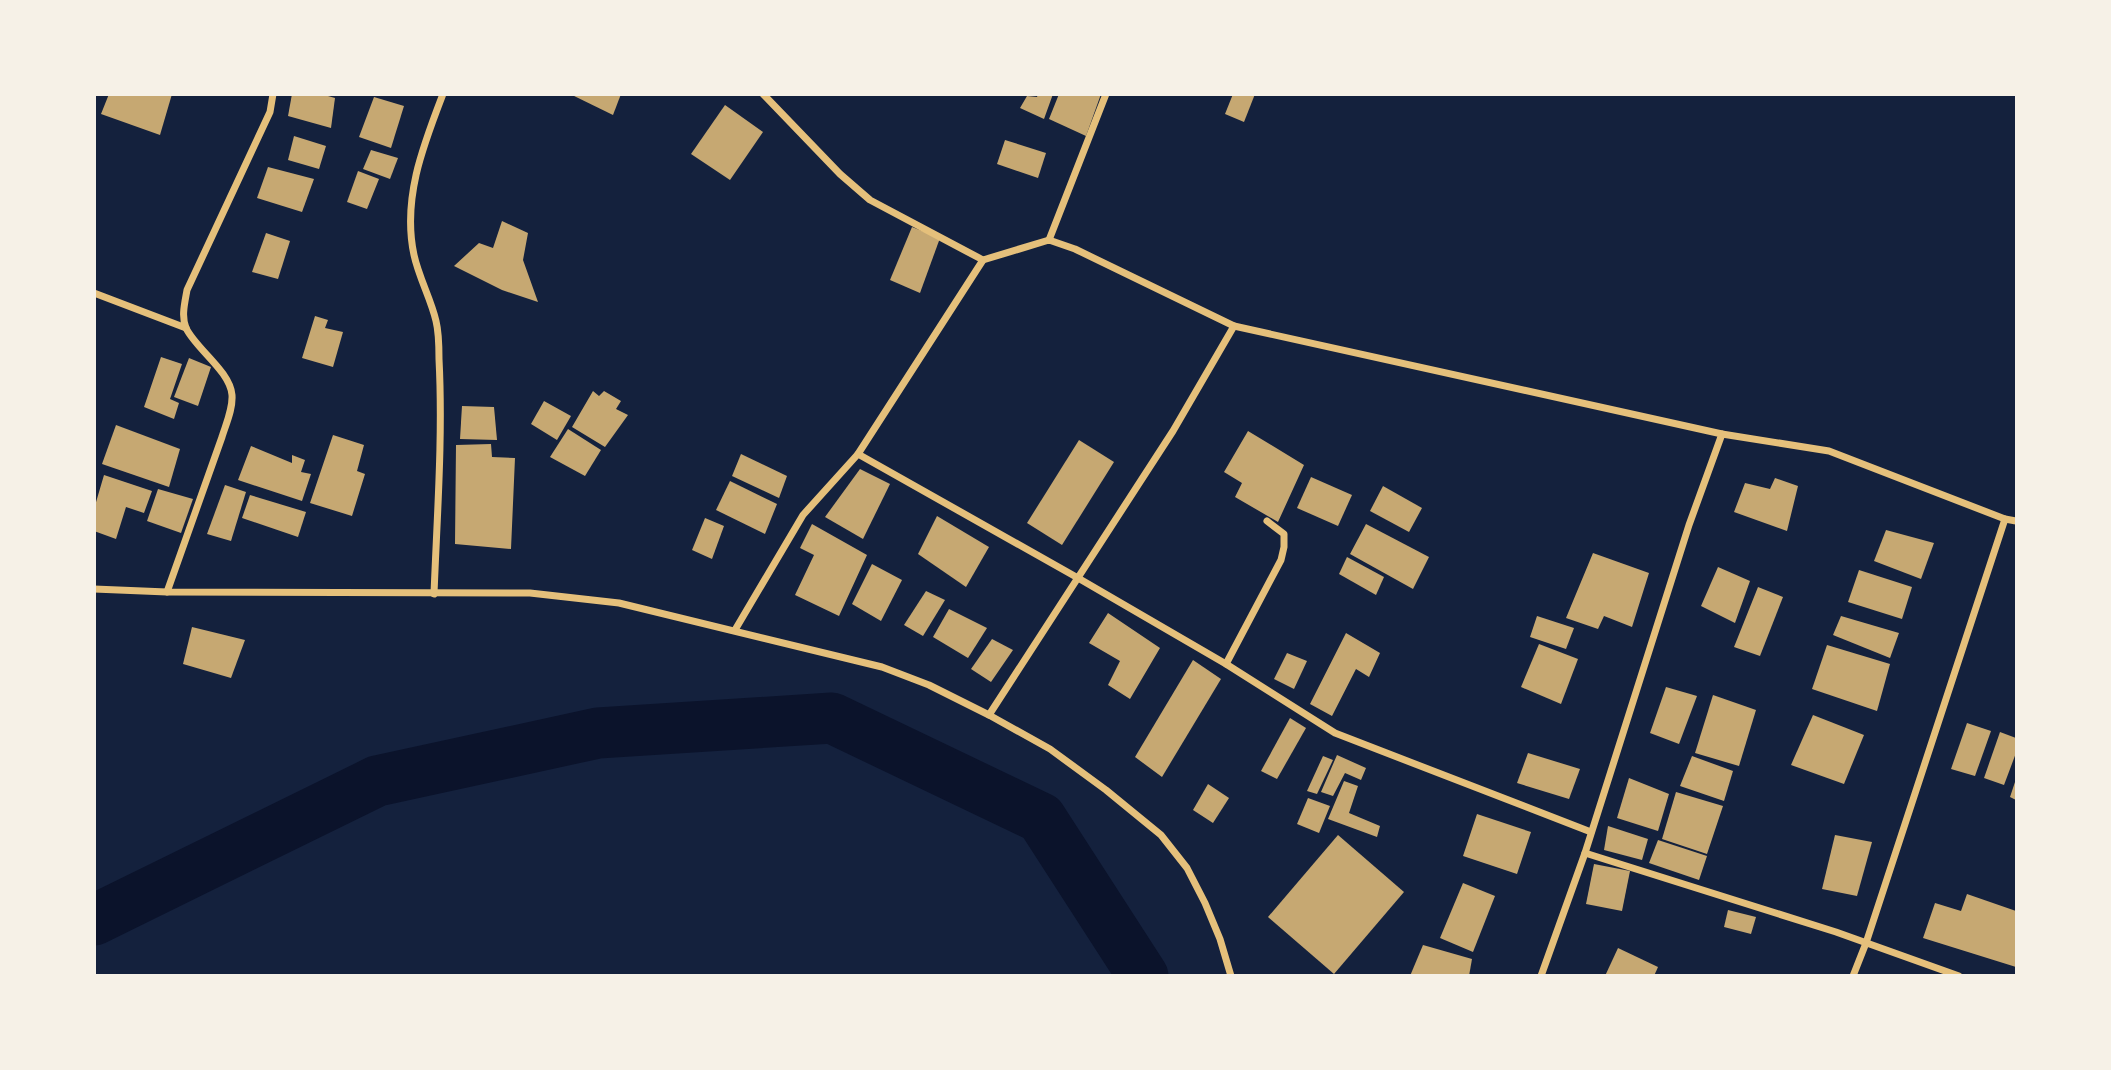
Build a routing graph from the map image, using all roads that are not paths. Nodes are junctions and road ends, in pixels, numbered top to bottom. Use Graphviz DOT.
graph roads {
  1 [pos="273,94"];
  2 [pos="443,94"];
  3 [pos="764,94"];
  4 [pos="1106,94"];
  5 [pos="1049,240"];
  6 [pos="983,260"];
  7 [pos="94,293"];
  8 [pos="1234,326"];
  9 [pos="187,328"];
  10 [pos="1722,434"];
  11 [pos="858,454"];
  12 [pos="2005,520"];
  13 [pos="1266,521"];
  14 [pos="2017,521"];
  15 [pos="1079,578"];
  16 [pos="94,589"];
  17 [pos="167,592"];
  18 [pos="434,594"];
  19 [pos="735,630"];
  20 [pos="1226,664"];
  21 [pos="989,715"];
  22 [pos="1591,832"];
  23 [pos="1586,853"];
  24 [pos="1866,943"];
  25 [pos="1231,975"];
  26 [pos="1541,975"];
  27 [pos="1853,975"];
  28 [pos="1958,975"];
  1 -- 9 [label="street"];
  2 -- 18 [label="street"];
  3 -- 6 [label="street"];
  4 -- 5 [label="street"];
  5 -- 6 [label="street"];
  5 -- 8 [label="street"];
  6 -- 11 [label="street"];
  7 -- 9 [label="street"];
  8 -- 10 [label="street"];
  8 -- 15 [label="street"];
  9 -- 17 [label="street"];
  10 -- 12 [label="street"];
  10 -- 22 [label="street"];
  11 -- 15 [label="street"];
  11 -- 19 [label="street"];
  12 -- 14 [label="street"];
  12 -- 24 [label="street"];
  13 -- 20 [label="street"];
  15 -- 20 [label="street"];
  15 -- 21 [label="street"];
  16 -- 17 [label="street"];
  17 -- 18 [label="street"];
  18 -- 19 [label="street"];
  19 -- 21 [label="street"];
  20 -- 22 [label="street"];
  21 -- 25 [label="street"];
  22 -- 23 [label="street"];
  23 -- 24 [label="street"];
  23 -- 26 [label="street"];
  24 -- 27 [label="street"];
  24 -- 28 [label="street"];
}
